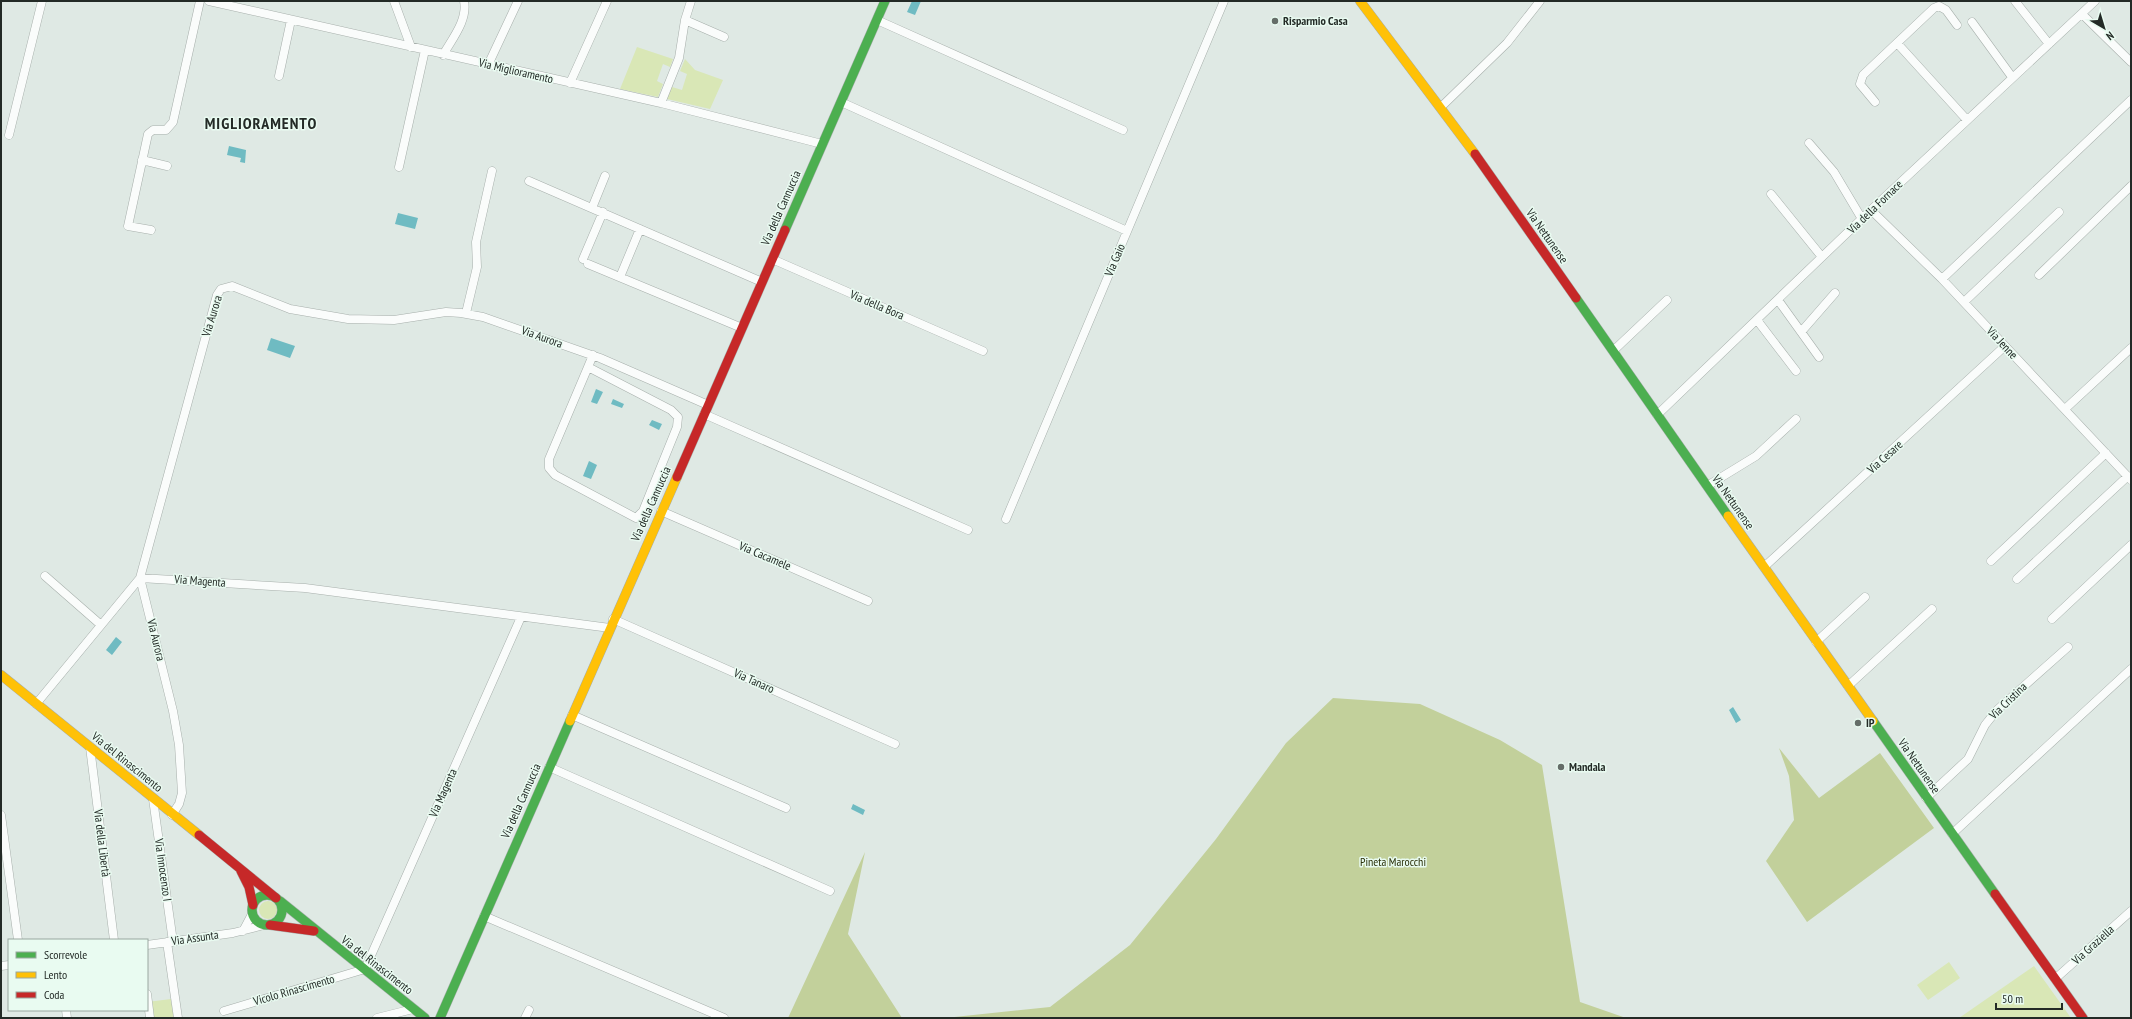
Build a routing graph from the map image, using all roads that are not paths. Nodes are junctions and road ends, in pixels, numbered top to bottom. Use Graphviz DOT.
graph roads {
  1 [pos="42,1"];
  2 [pos="200,1"];
  3 [pos="209,1"];
  4 [pos="394,1"];
  5 [pos="464,1"];
  6 [pos="518,1"];
  7 [pos="607,1"];
  8 [pos="692,1"];
  9 [pos="885,1"];
  10 [pos="1224,1"];
  11 [pos="1360,1"];
  12 [pos="1540,1"];
  13 [pos="2015,1"];
  14 [pos="2095,1"];
  15 [pos="2082,14"];
  16 [pos="291,20"];
  17 [pos="685,20"];
  18 [pos="877,20"];
  19 [pos="1972,22"];
  20 [pos="1957,25"];
  21 [pos="724,37"];
  22 [pos="1897,43"];
  23 [pos="2049,44"];
  24 [pos="412,47"];
  25 [pos="425,50"];
  26 [pos="443,55"];
  27 [pos="2131,62"];
  28 [pos="488,65"];
  29 [pos="279,76"];
  30 [pos="2012,77"];
  31 [pos="570,83"];
  32 [pos="2131,100"];
  33 [pos="841,102"];
  34 [pos="1875,102"];
  35 [pos="661,103"];
  36 [pos="1441,107"];
  37 [pos="1967,120"];
  38 [pos="1123,130"];
  39 [pos="9,135"];
  40 [pos="1809,143"];
  41 [pos="822,144"];
  42 [pos="142,160"];
  43 [pos="167,166"];
  44 [pos="399,167"];
  45 [pos="492,170"];
  46 [pos="605,176"];
  47 [pos="529,181"];
  48 [pos="2131,186"];
  49 [pos="1771,194"];
  50 [pos="592,208"];
  51 [pos="1871,210"];
  52 [pos="603,212"];
  53 [pos="2058,212"];
  54 [pos="1862,219"];
  55 [pos="640,228"];
  56 [pos="151,230"];
  57 [pos="1128,231"];
  58 [pos="1822,257"];
  59 [pos="772,259"];
  60 [pos="2039,275"];
  61 [pos="620,277"];
  62 [pos="1942,279"];
  63 [pos="762,282"];
  64 [pos="1835,294"];
  65 [pos="1667,300"];
  66 [pos="1778,300"];
  67 [pos="1964,302"];
  68 [pos="466,313"];
  69 [pos="1757,320"];
  70 [pos="742,328"];
  71 [pos="1801,332"];
  72 [pos="2005,346"];
  73 [pos="2131,348"];
  74 [pos="983,351"];
  75 [pos="1613,351"];
  76 [pos="593,355"];
  77 [pos="1819,357"];
  78 [pos="588,367"];
  79 [pos="1796,371"];
  80 [pos="708,406"];
  81 [pos="2065,409"];
  82 [pos="704,414"];
  83 [pos="1657,415"];
  84 [pos="1796,419"];
  85 [pos="2106,453"];
  86 [pos="2129,478"];
  87 [pos="1707,486"];
  88 [pos="661,511"];
  89 [pos="1006,520"];
  90 [pos="968,530"];
  91 [pos="2131,545"];
  92 [pos="1991,561"];
  93 [pos="1764,567"];
  94 [pos="44,576"];
  95 [pos="140,578"];
  96 [pos="2017,579"];
  97 [pos="1865,597"];
  98 [pos="868,601"];
  99 [pos="1932,609"];
  100 [pos="521,617"];
  101 [pos="614,619"];
  102 [pos="2052,619"];
  103 [pos="101,625"];
  104 [pos="610,628"];
  105 [pos="1816,642"];
  106 [pos="2068,647"];
  107 [pos="2131,669"];
  108 [pos="1,675"];
  109 [pos="1848,686"];
  110 [pos="36,704"];
  111 [pos="572,715"];
  112 [pos="895,744"];
  113 [pos="90,747"];
  114 [pos="549,767"];
  115 [pos="1926,798"];
  116 [pos="153,799"];
  117 [pos="786,808"];
  118 [pos="1,814"];
  119 [pos="172,814"];
  120 [pos="1952,834"];
  121 [pos="239,867"];
  122 [pos="830,891"];
  123 [pos="278,900"];
  124 [pos="252,909"];
  125 [pos="2131,911"];
  126 [pos="484,916"];
  127 [pos="267,925"];
  128 [pos="243,931"];
  129 [pos="315,931"];
  130 [pos="18,939"];
  131 [pos="114,939"];
  132 [pos="170,942"];
  133 [pos="148,945"];
  134 [pos="365,969"];
  135 [pos="2055,979"];
  136 [pos="148,1002"];
  137 [pos="413,1009"];
  138 [pos="529,1010"];
  139 [pos="224,1011"];
  140 [pos="150,1018"];
  141 [pos="178,1018"];
  142 [pos="377,1018"];
  143 [pos="425,1018"];
  144 [pos="440,1018"];
  145 [pos="525,1018"];
  146 [pos="724,1018"];
  147 [pos="2083,1018"];
  1 -- 39 [label="street"];
  2 -- 42 [label="street"];
  3 -- 16 [label="street, Via Miglioramento"];
  4 -- 24 [label="street"];
  5 -- 26 [label="street"];
  6 -- 28 [label="street"];
  7 -- 31 [label="street"];
  8 -- 17 [label="street"];
  9 -- 18 [label="street, Via della Cannuccia"];
  10 -- 57 [label="street, Via Gaio"];
  11 -- 36 [label="street, Via Nettunense"];
  12 -- 36 [label="street"];
  13 -- 23 [label="street"];
  14 -- 15 [label="street, Via della Fornace"];
  15 -- 23 [label="street, Via della Fornace"];
  15 -- 27 [label="street"];
  16 -- 24 [label="street, Via Miglioramento"];
  16 -- 29 [label="street"];
  17 -- 21 [label="street"];
  17 -- 35 [label="street"];
  18 -- 33 [label="street, Via della Cannuccia"];
  18 -- 38 [label="street"];
  19 -- 30 [label="street"];
  20 -- 22 [label="street"];
  22 -- 34 [label="street"];
  22 -- 37 [label="street"];
  23 -- 30 [label="street, Via della Fornace"];
  24 -- 25 [label="street, Via Miglioramento"];
  25 -- 26 [label="street, Via Miglioramento"];
  25 -- 44 [label="street"];
  26 -- 28 [label="street, Via Miglioramento"];
  28 -- 31 [label="street, Via Miglioramento"];
  30 -- 37 [label="street, Via della Fornace"];
  31 -- 35 [label="street, Via Miglioramento"];
  32 -- 62 [label="street"];
  33 -- 41 [label="street, Via della Cannuccia"];
  33 -- 57 [label="street"];
  35 -- 41 [label="street, Via Miglioramento"];
  36 -- 75 [label="street, Via Nettunense"];
  37 -- 51 [label="street, Via della Fornace"];
  40 -- 54 [label="street"];
  41 -- 59 [label="street, Via della Cannuccia"];
  42 -- 43 [label="street"];
  42 -- 56 [label="street"];
  45 -- 68 [label="street"];
  46 -- 50 [label="street"];
  47 -- 50 [label="street"];
  48 -- 60 [label="street"];
  49 -- 58 [label="street"];
  50 -- 52 [label="street"];
  51 -- 54 [label="street, Via della Fornace"];
  51 -- 62 [label="street, Via Jenne"];
  52 -- 55 [label="street"];
  52 -- 61 [label="street"];
  53 -- 67 [label="street"];
  54 -- 58 [label="street, Via della Fornace"];
  55 -- 61 [label="street"];
  55 -- 63 [label="street"];
  57 -- 89 [label="street, Via Gaio"];
  58 -- 66 [label="street, Via della Fornace"];
  59 -- 63 [label="street, Via della Cannuccia"];
  59 -- 74 [label="street, Via della Bora"];
  61 -- 70 [label="street"];
  62 -- 67 [label="street, Via Jenne"];
  63 -- 70 [label="street, Via della Cannuccia"];
  64 -- 71 [label="street"];
  65 -- 75 [label="street"];
  66 -- 69 [label="street, Via della Fornace"];
  66 -- 71 [label="street"];
  67 -- 72 [label="street, Via Jenne"];
  68 -- 76 [label="street, Via Aurora"];
  68 -- 95 [label="street, Via Aurora"];
  69 -- 79 [label="street"];
  69 -- 83 [label="street, Via della Fornace"];
  70 -- 80 [label="street, Via della Cannuccia"];
  71 -- 77 [label="street"];
  72 -- 81 [label="street, Via Jenne"];
  72 -- 93 [label="street, Via Cesare"];
  73 -- 81 [label="street"];
  75 -- 83 [label="street, Via Nettunense"];
  76 -- 78 [label="street"];
  76 -- 80 [label="street, Via Aurora"];
  78 -- 78 [label="street"];
  80 -- 82 [label="street, Via della Cannuccia"];
  81 -- 85 [label="street, Via Jenne"];
  82 -- 88 [label="street, Via della Cannuccia"];
  82 -- 90 [label="street"];
  83 -- 87 [label="street, Via Nettunense"];
  84 -- 87 [label="street"];
  85 -- 86 [label="street, Via Jenne"];
  85 -- 92 [label="street"];
  86 -- 96 [label="street"];
  87 -- 93 [label="street, Via Nettunense"];
  88 -- 98 [label="street, Via Cacamele"];
  88 -- 101 [label="street, Via della Cannuccia"];
  91 -- 102 [label="street"];
  93 -- 105 [label="street, Via Nettunense"];
  94 -- 103 [label="street"];
  95 -- 100 [label="street, Via Magenta"];
  95 -- 103 [label="street"];
  95 -- 119 [label="street, Via Aurora"];
  97 -- 105 [label="street"];
  99 -- 109 [label="street"];
  100 -- 104 [label="street, Via Magenta"];
  100 -- 134 [label="street, Via Magenta"];
  101 -- 104 [label="street, Via della Cannuccia"];
  101 -- 112 [label="street, Via Tanaro"];
  103 -- 110 [label="street"];
  104 -- 111 [label="street, Via della Cannuccia"];
  105 -- 109 [label="street, Via Nettunense"];
  106 -- 115 [label="street, Via Cristina"];
  107 -- 120 [label="street"];
  108 -- 110 [label="street, Via del Rinascimento"];
  109 -- 115 [label="street, Via Nettunense"];
  110 -- 113 [label="street, Via del Rinascimento"];
  111 -- 114 [label="street, Via della Cannuccia"];
  111 -- 117 [label="street"];
  113 -- 116 [label="street, Via del Rinascimento"];
  113 -- 131 [label="street, Via della Libertà"];
  114 -- 122 [label="street"];
  114 -- 126 [label="street, Via della Cannuccia"];
  115 -- 120 [label="street, Via Nettunense"];
  116 -- 119 [label="street, Via del Rinascimento"];
  116 -- 132 [label="street, Via Innocenzo I"];
  118 -- 130 [label="street"];
  119 -- 121 [label="street, Via del Rinascimento"];
  120 -- 135 [label="street, Via Nettunense"];
  121 -- 123 [label="street, Via del Rinascimento"];
  121 -- 124 [label="street, Via del Rinascimento"];
  123 -- 124 [label="street"];
  123 -- 127 [label="street"];
  123 -- 129 [label="street, Via del Rinascimento"];
  124 -- 127 [label="street"];
  124 -- 128 [label="street"];
  125 -- 135 [label="street, Via Graziella"];
  126 -- 144 [label="street, Via della Cannuccia"];
  126 -- 146 [label="street"];
  127 -- 128 [label="street, Via Assunta"];
  127 -- 129 [label="street, Via del Rinascimento"];
  128 -- 132 [label="street, Via Assunta"];
  129 -- 134 [label="street, Via del Rinascimento"];
  132 -- 133 [label="street, Via Assunta"];
  132 -- 141 [label="street, Via Innocenzo I"];
  134 -- 137 [label="street, Via del Rinascimento"];
  134 -- 139 [label="street, Vicolo Rinascimento"];
  135 -- 147 [label="street, Via Nettunense"];
  136 -- 140 [label="street"];
  137 -- 142 [label="street"];
  137 -- 143 [label="street, Via del Rinascimento"];
  138 -- 145 [label="street"];
}
